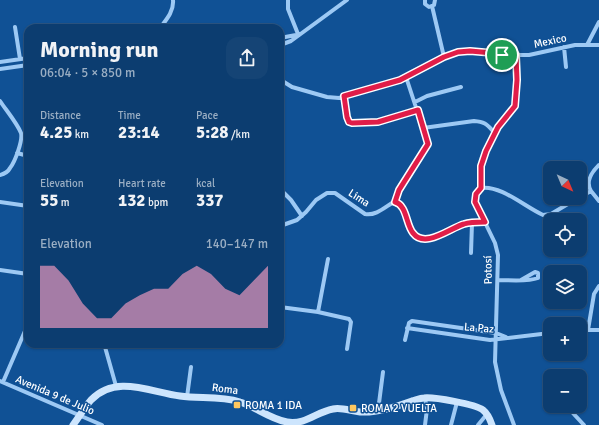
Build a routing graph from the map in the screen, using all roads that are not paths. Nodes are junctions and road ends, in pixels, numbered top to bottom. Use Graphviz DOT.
graph roads {
  1 [pos="173,0"];
  2 [pos="288,0"];
  3 [pos="347,0"];
  4 [pos="425,0"];
  5 [pos="435,0"];
  6 [pos="432,6"];
  7 [pos="599,22"];
  8 [pos="163,24"];
  9 [pos="15,27"];
  10 [pos="298,34"];
  11 [pos="284,37"];
  12 [pos="284,43"];
  13 [pos="586,44"];
  14 [pos="599,44"];
  15 [pos="564,47"];
  16 [pos="516,55"];
  17 [pos="444,57"];
  18 [pos="24,58"];
  19 [pos="20,59"];
  20 [pos="0,62"];
  21 [pos="24,66"];
  22 [pos="566,68"];
  23 [pos="0,69"];
  24 [pos="406,77"];
  25 [pos="284,82"];
  26 [pos="461,87"];
  27 [pos="344,96"];
  28 [pos="0,101"];
  29 [pos="414,102"];
  30 [pos="418,110"];
  31 [pos="423,128"];
  32 [pos="495,133"];
  33 [pos="17,153"];
  34 [pos="24,155"];
  35 [pos="599,165"];
  36 [pos="0,175"];
  37 [pos="481,188"];
  38 [pos="591,191"];
  39 [pos="284,193"];
  40 [pos="587,193"];
  41 [pos="599,201"];
  42 [pos="0,202"];
  43 [pos="395,202"];
  44 [pos="24,205"];
  45 [pos="567,205"];
  46 [pos="302,216"];
  47 [pos="485,222"];
  48 [pos="472,223"];
  49 [pos="284,224"];
  50 [pos="471,253"];
  51 [pos="328,259"];
  52 [pos="0,270"];
  53 [pos="24,273"];
  54 [pos="498,280"];
  55 [pos="521,280"];
  56 [pos="599,286"];
  57 [pos="284,308"];
  58 [pos="318,312"];
  59 [pos="407,328"];
  60 [pos="588,330"];
  61 [pos="599,330"];
  62 [pos="24,333"];
  63 [pos="496,333"];
  64 [pos="543,334"];
  65 [pos="506,337"];
  66 [pos="405,340"];
  67 [pos="495,340"];
  68 [pos="104,348"];
  69 [pos="347,349"];
  70 [pos="191,367"];
  71 [pos="383,372"];
  72 [pos="1,382"];
  73 [pos="116,386"];
  74 [pos="187,397"];
  75 [pos="425,398"];
  76 [pos="457,402"];
  77 [pos="378,411"];
  78 [pos="573,413"];
  79 [pos="487,414"];
  80 [pos="80,415"];
  81 [pos="73,425"];
  82 [pos="102,425"];
  83 [pos="425,425"];
  84 [pos="451,425"];
  85 [pos="478,425"];
  86 [pos="492,425"];
  87 [pos="514,425"];
  88 [pos="584,425"];
  1 -- 8 [label="street"];
  2 -- 10 [label="street"];
  3 -- 10 [label="street"];
  4 -- 6 [label="street"];
  5 -- 6 [label="street"];
  6 -- 17 [label="street"];
  7 -- 13 [label="street"];
  9 -- 19 [label="street"];
  10 -- 11 [label="street"];
  10 -- 12 [label="street"];
  13 -- 14 [label="street, Mexico"];
  13 -- 15 [label="street, Mexico"];
  15 -- 16 [label="street, Mexico"];
  15 -- 22 [label="street"];
  16 -- 17 [label="street, Mexico"];
  16 -- 32 [label="street, Potosí"];
  17 -- 24 [label="street, Mexico"];
  18 -- 19 [label="street"];
  19 -- 20 [label="street"];
  21 -- 23 [label="street"];
  24 -- 27 [label="street, Mexico"];
  24 -- 29 [label="street"];
  25 -- 27 [label="street, Mexico"];
  26 -- 29 [label="street"];
  27 -- 30 [label="street"];
  28 -- 33 [label="street"];
  29 -- 30 [label="street"];
  30 -- 31 [label="street"];
  31 -- 32 [label="street"];
  31 -- 43 [label="street"];
  32 -- 37 [label="street, Potosí"];
  33 -- 34 [label="street"];
  33 -- 36 [label="street"];
  35 -- 38 [label="street"];
  37 -- 45 [label="street"];
  37 -- 47 [label="street, Potosí"];
  38 -- 40 [label="street"];
  38 -- 41 [label="street"];
  39 -- 46 [label="street"];
  42 -- 44 [label="street"];
  43 -- 46 [label="street, Lima"];
  43 -- 48 [label="street"];
  46 -- 49 [label="street, Lima"];
  47 -- 48 [label="street"];
  47 -- 54 [label="street, Potosí"];
  48 -- 50 [label="street"];
  51 -- 58 [label="street"];
  52 -- 53 [label="street"];
  54 -- 55 [label="street"];
  54 -- 63 [label="street, Potosí"];
  56 -- 60 [label="street"];
  57 -- 58 [label="street"];
  58 -- 69 [label="street"];
  59 -- 63 [label="street"];
  59 -- 66 [label="street"];
  59 -- 67 [label="street, La Paz"];
  60 -- 61 [label="street"];
  62 -- 72 [label="street"];
  63 -- 65 [label="street"];
  63 -- 67 [label="street, Potosí"];
  64 -- 65 [label="street, La Paz"];
  65 -- 67 [label="street, La Paz"];
  67 -- 87 [label="street, Potosí"];
  68 -- 73 [label="street"];
  70 -- 74 [label="street"];
  71 -- 77 [label="street"];
  72 -- 80 [label="street, Avenida 9 de Julio"];
  73 -- 74 [label="main road, Roma"];
  73 -- 80 [label="main road, Roma"];
  74 -- 77 [label="main road, Roma"];
  75 -- 76 [label="main road, Roma"];
  75 -- 77 [label="main road, Roma"];
  75 -- 83 [label="street"];
  76 -- 79 [label="main road, Roma"];
  76 -- 84 [label="street"];
  78 -- 88 [label="street"];
  79 -- 85 [label="street"];
  79 -- 86 [label="main road"];
  80 -- 81 [label="main road, Roma"];
  80 -- 82 [label="street, Avenida 9 de Julio"];
}
